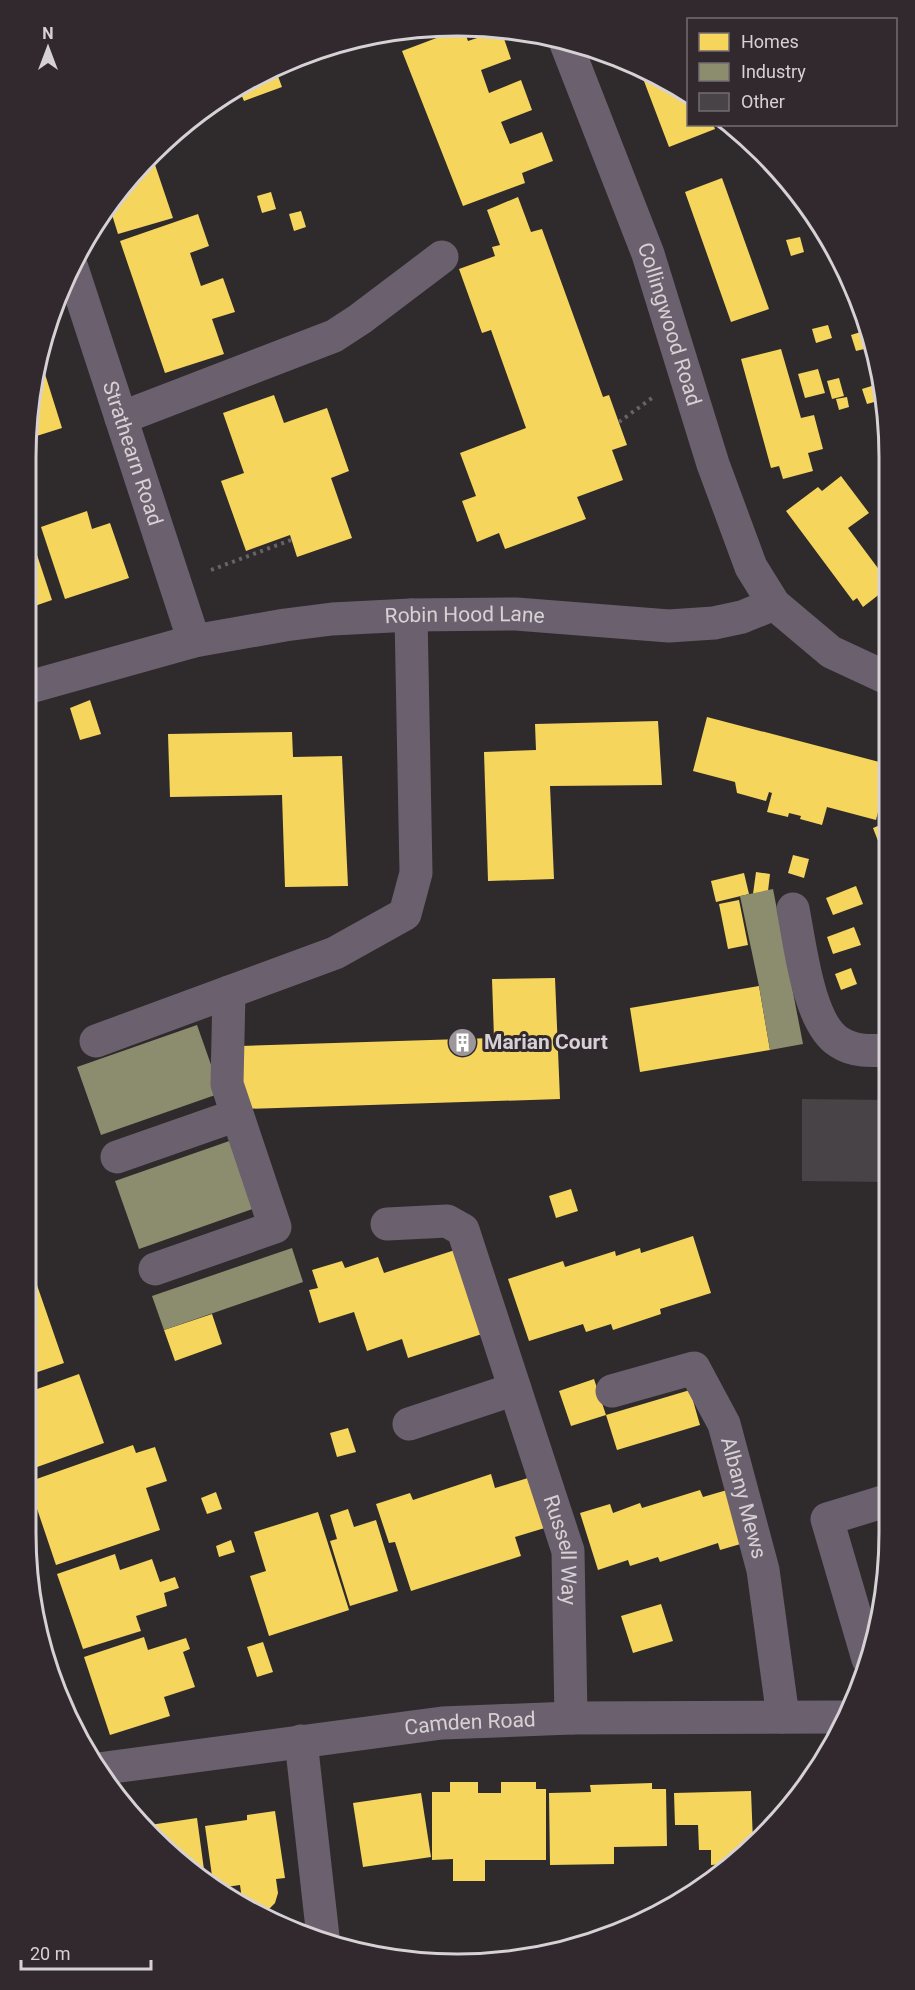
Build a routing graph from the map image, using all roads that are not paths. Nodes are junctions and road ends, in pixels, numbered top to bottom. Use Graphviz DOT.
graph roads {
  1 [pos="569,51"];
  2 [pos="442,257"];
  3 [pos="76,278"];
  4 [pos="121,418"];
  5 [pos="774,604"];
  6 [pos="411,615"];
  7 [pos="194,641"];
  8 [pos="879,674"];
  9 [pos="36,685"];
  10 [pos="793,909"];
  11 [pos="229,992"];
  12 [pos="96,1041"];
  13 [pos="879,1050"];
  14 [pos="237,1115"];
  15 [pos="117,1157"];
  16 [pos="387,1224"];
  17 [pos="155,1269"];
  18 [pos="515,1389"];
  19 [pos="612,1391"];
  20 [pos="409,1424"];
  21 [pos="879,1503"];
  22 [pos="864,1645"];
  23 [pos="783,1717"];
  24 [pos="571,1718"];
  25 [pos="834,1723"];
  26 [pos="301,1741"];
  27 [pos="108,1768"];
  28 [pos="322,1932"];
  1 -- 5 [label="street, Collingwood Road"];
  2 -- 4 [label="street"];
  3 -- 4 [label="street, Strathearn Road"];
  4 -- 7 [label="street, Strathearn Road"];
  5 -- 6 [label="street, Robin Hood Lane"];
  5 -- 8 [label="street"];
  6 -- 7 [label="street, Robin Hood Lane"];
  6 -- 11 [label="street"];
  7 -- 9 [label="street, Robin Hood Lane"];
  10 -- 13 [label="street"];
  11 -- 12 [label="street"];
  11 -- 14 [label="street"];
  14 -- 15 [label="street"];
  14 -- 17 [label="street"];
  16 -- 18 [label="street, Russell Way"];
  18 -- 20 [label="street"];
  18 -- 24 [label="street, Russell Way"];
  19 -- 23 [label="street, Albany Mews"];
  21 -- 22 [label="street"];
  23 -- 24 [label="street, Camden Road"];
  23 -- 25 [label="street, Camden Road"];
  24 -- 26 [label="street, Camden Road"];
  26 -- 27 [label="street, Camden Road"];
  26 -- 28 [label="street"];
}
